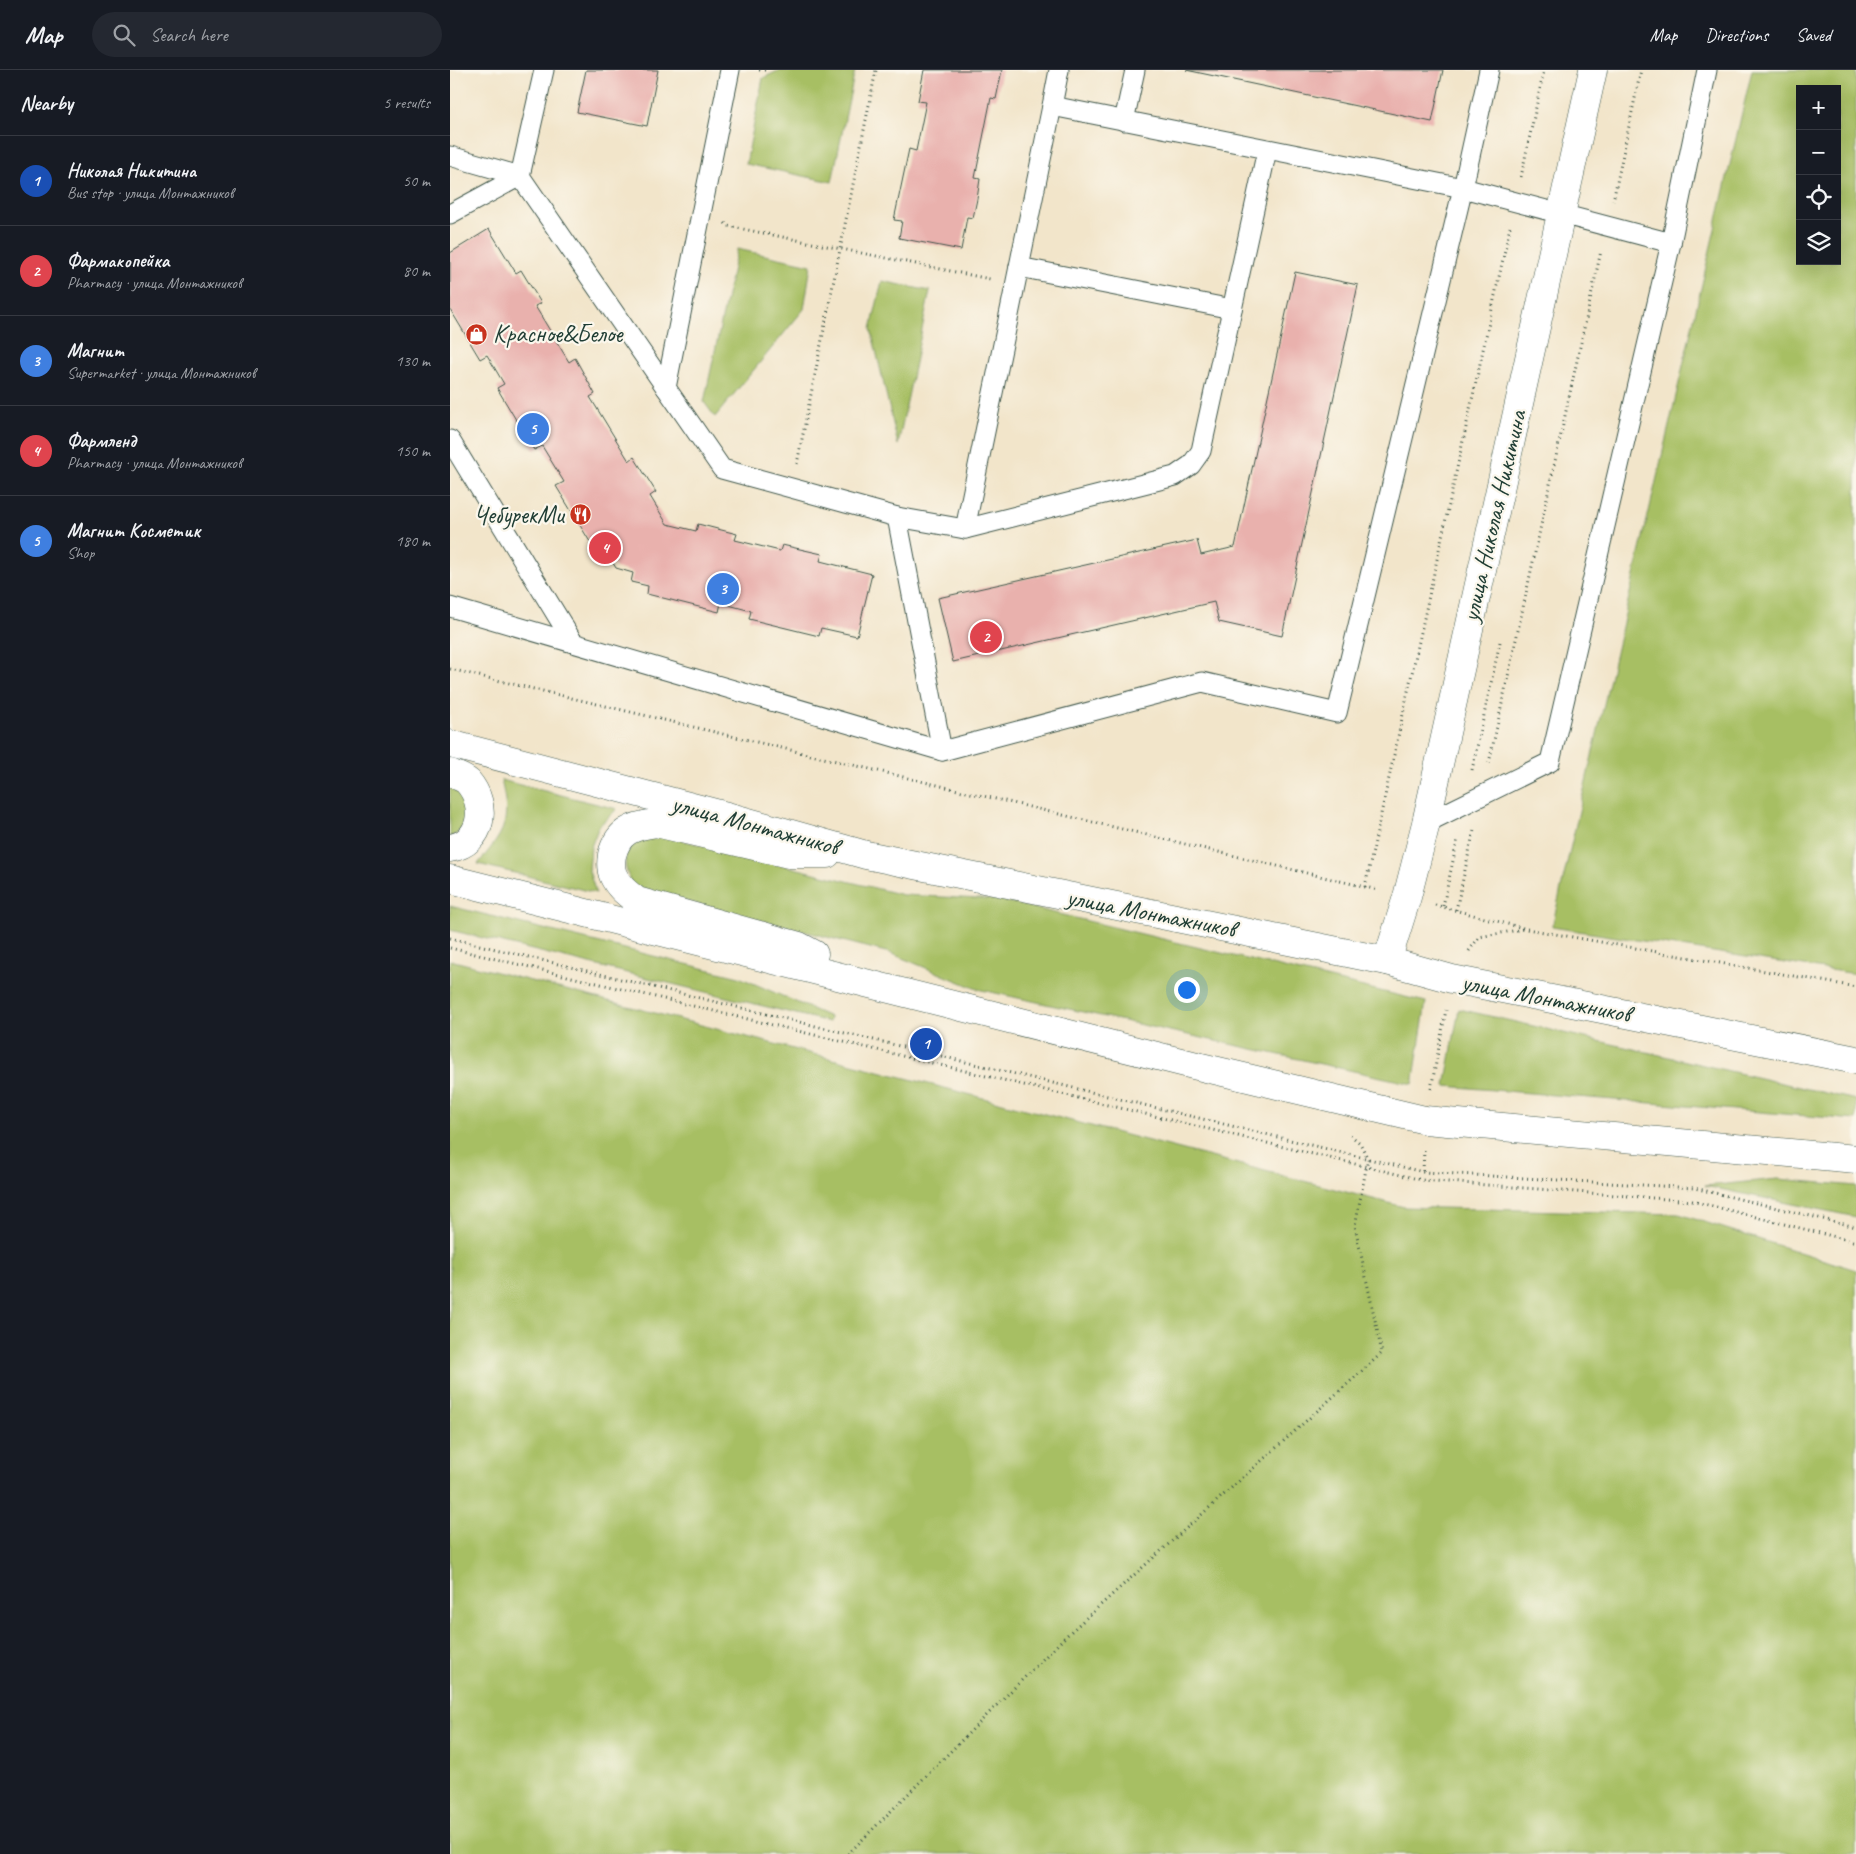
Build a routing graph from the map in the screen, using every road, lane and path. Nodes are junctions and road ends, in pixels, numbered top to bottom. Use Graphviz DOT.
graph roads {
  1 [pos="544,70"];
  2 [pos="730,70"];
  3 [pos="759,70"];
  4 [pos="766,70"];
  5 [pos="876,70"];
  6 [pos="1059,70"];
  7 [pos="1135,70"];
  8 [pos="1488,70"];
  9 [pos="1544,70"];
  10 [pos="1593,70"];
  11 [pos="1641,70"];
  12 [pos="1707,70"];
  13 [pos="1052,106"];
  14 [pos="1124,121"];
  15 [pos="1267,150"];
  16 [pos="450,156"];
  17 [pos="520,176"];
  18 [pos="1463,188"];
  19 [pos="1515,202"];
  20 [pos="450,214"];
  21 [pos="1562,214"];
  22 [pos="722,222"];
  23 [pos="1607,226"];
  24 [pos="1671,243"];
  25 [pos="840,249"];
  26 [pos="1017,276"];
  27 [pos="1232,309"];
  28 [pos="666,388"];
  29 [pos="450,440"];
  30 [pos="792,488"];
  31 [pos="897,517"];
  32 [pos="965,529"];
  33 [pos="450,607"];
  34 [pos="573,642"];
  35 [pos="450,669"];
  36 [pos="450,744"];
  37 [pos="942,750"];
  38 [pos="450,773"];
  39 [pos="1481,796"];
  40 [pos="1426,823"];
  41 [pos="450,848"];
  42 [pos="866,855"];
  43 [pos="450,878"];
  44 [pos="1365,887"];
  45 [pos="1406,897"];
  46 [pos="1456,910"];
  47 [pos="1528,929"];
  48 [pos="450,938"];
  49 [pos="450,948"];
  50 [pos="1387,961"];
  51 [pos="1452,979"];
  52 [pos="873,984"];
  53 [pos="1856,987"];
  54 [pos="1856,1060"];
  55 [pos="1425,1120"];
  56 [pos="1347,1133"];
  57 [pos="1368,1159"];
  58 [pos="1856,1159"];
  59 [pos="1368,1167"];
  60 [pos="1423,1172"];
  61 [pos="1856,1228"];
  62 [pos="1856,1242"];
  63 [pos="848,1854"];
  1 -- 17 [label="lane"];
  2 -- 28 [label="lane"];
  3 -- 4 [label="path"];
  5 -- 25 [label="path"];
  6 -- 13 [label="lane"];
  7 -- 14 [label="lane"];
  8 -- 18 [label="lane"];
  9 -- 19 [label="path"];
  10 -- 21 [label="street, улица Николая Никитина"];
  11 -- 23 [label="path"];
  12 -- 24 [label="lane"];
  13 -- 14 [label="lane"];
  13 -- 26 [label="lane"];
  14 -- 15 [label="lane"];
  15 -- 18 [label="lane"];
  15 -- 27 [label="lane"];
  16 -- 17 [label="lane"];
  17 -- 20 [label="lane"];
  17 -- 28 [label="lane"];
  18 -- 19 [label="lane"];
  18 -- 37 [label="lane"];
  19 -- 21 [label="lane"];
  19 -- 44 [label="path"];
  21 -- 23 [label="lane"];
  21 -- 40 [label="street, улица Николая Никитина"];
  22 -- 25 [label="path"];
  23 -- 24 [label="lane"];
  23 -- 39 [label="path"];
  24 -- 39 [label="lane"];
  25 -- 26 [label="path"];
  25 -- 30 [label="path"];
  26 -- 27 [label="lane"];
  26 -- 32 [label="lane"];
  27 -- 32 [label="lane"];
  28 -- 30 [label="lane"];
  29 -- 34 [label="lane"];
  30 -- 31 [label="lane"];
  31 -- 32 [label="lane"];
  31 -- 37 [label="lane"];
  33 -- 34 [label="lane"];
  34 -- 37 [label="lane"];
  35 -- 45 [label="path"];
  36 -- 42 [label="street, улица Монтажников"];
  38 -- 41 [label="street"];
  39 -- 40 [label="lane"];
  39 -- 46 [label="path"];
  40 -- 45 [label="street, улица Николая Никитина"];
  42 -- 50 [label="street, улица Монтажников"];
  42 -- 52 [label="street"];
  43 -- 52 [label="street"];
  45 -- 46 [label="path"];
  45 -- 50 [label="street, улица Николая Никитина"];
  46 -- 47 [label="path"];
  47 -- 51 [label="path"];
  47 -- 53 [label="path"];
  48 -- 57 [label="path"];
  49 -- 59 [label="path"];
  50 -- 51 [label="street, улица Монтажников"];
  51 -- 54 [label="street, улица Монтажников"];
  51 -- 55 [label="path"];
  52 -- 55 [label="street"];
  55 -- 58 [label="street"];
  55 -- 60 [label="path"];
  56 -- 57 [label="path"];
  57 -- 59 [label="path"];
  57 -- 60 [label="path"];
  59 -- 62 [label="path"];
  59 -- 63 [label="path"];
  60 -- 61 [label="path"];
}
